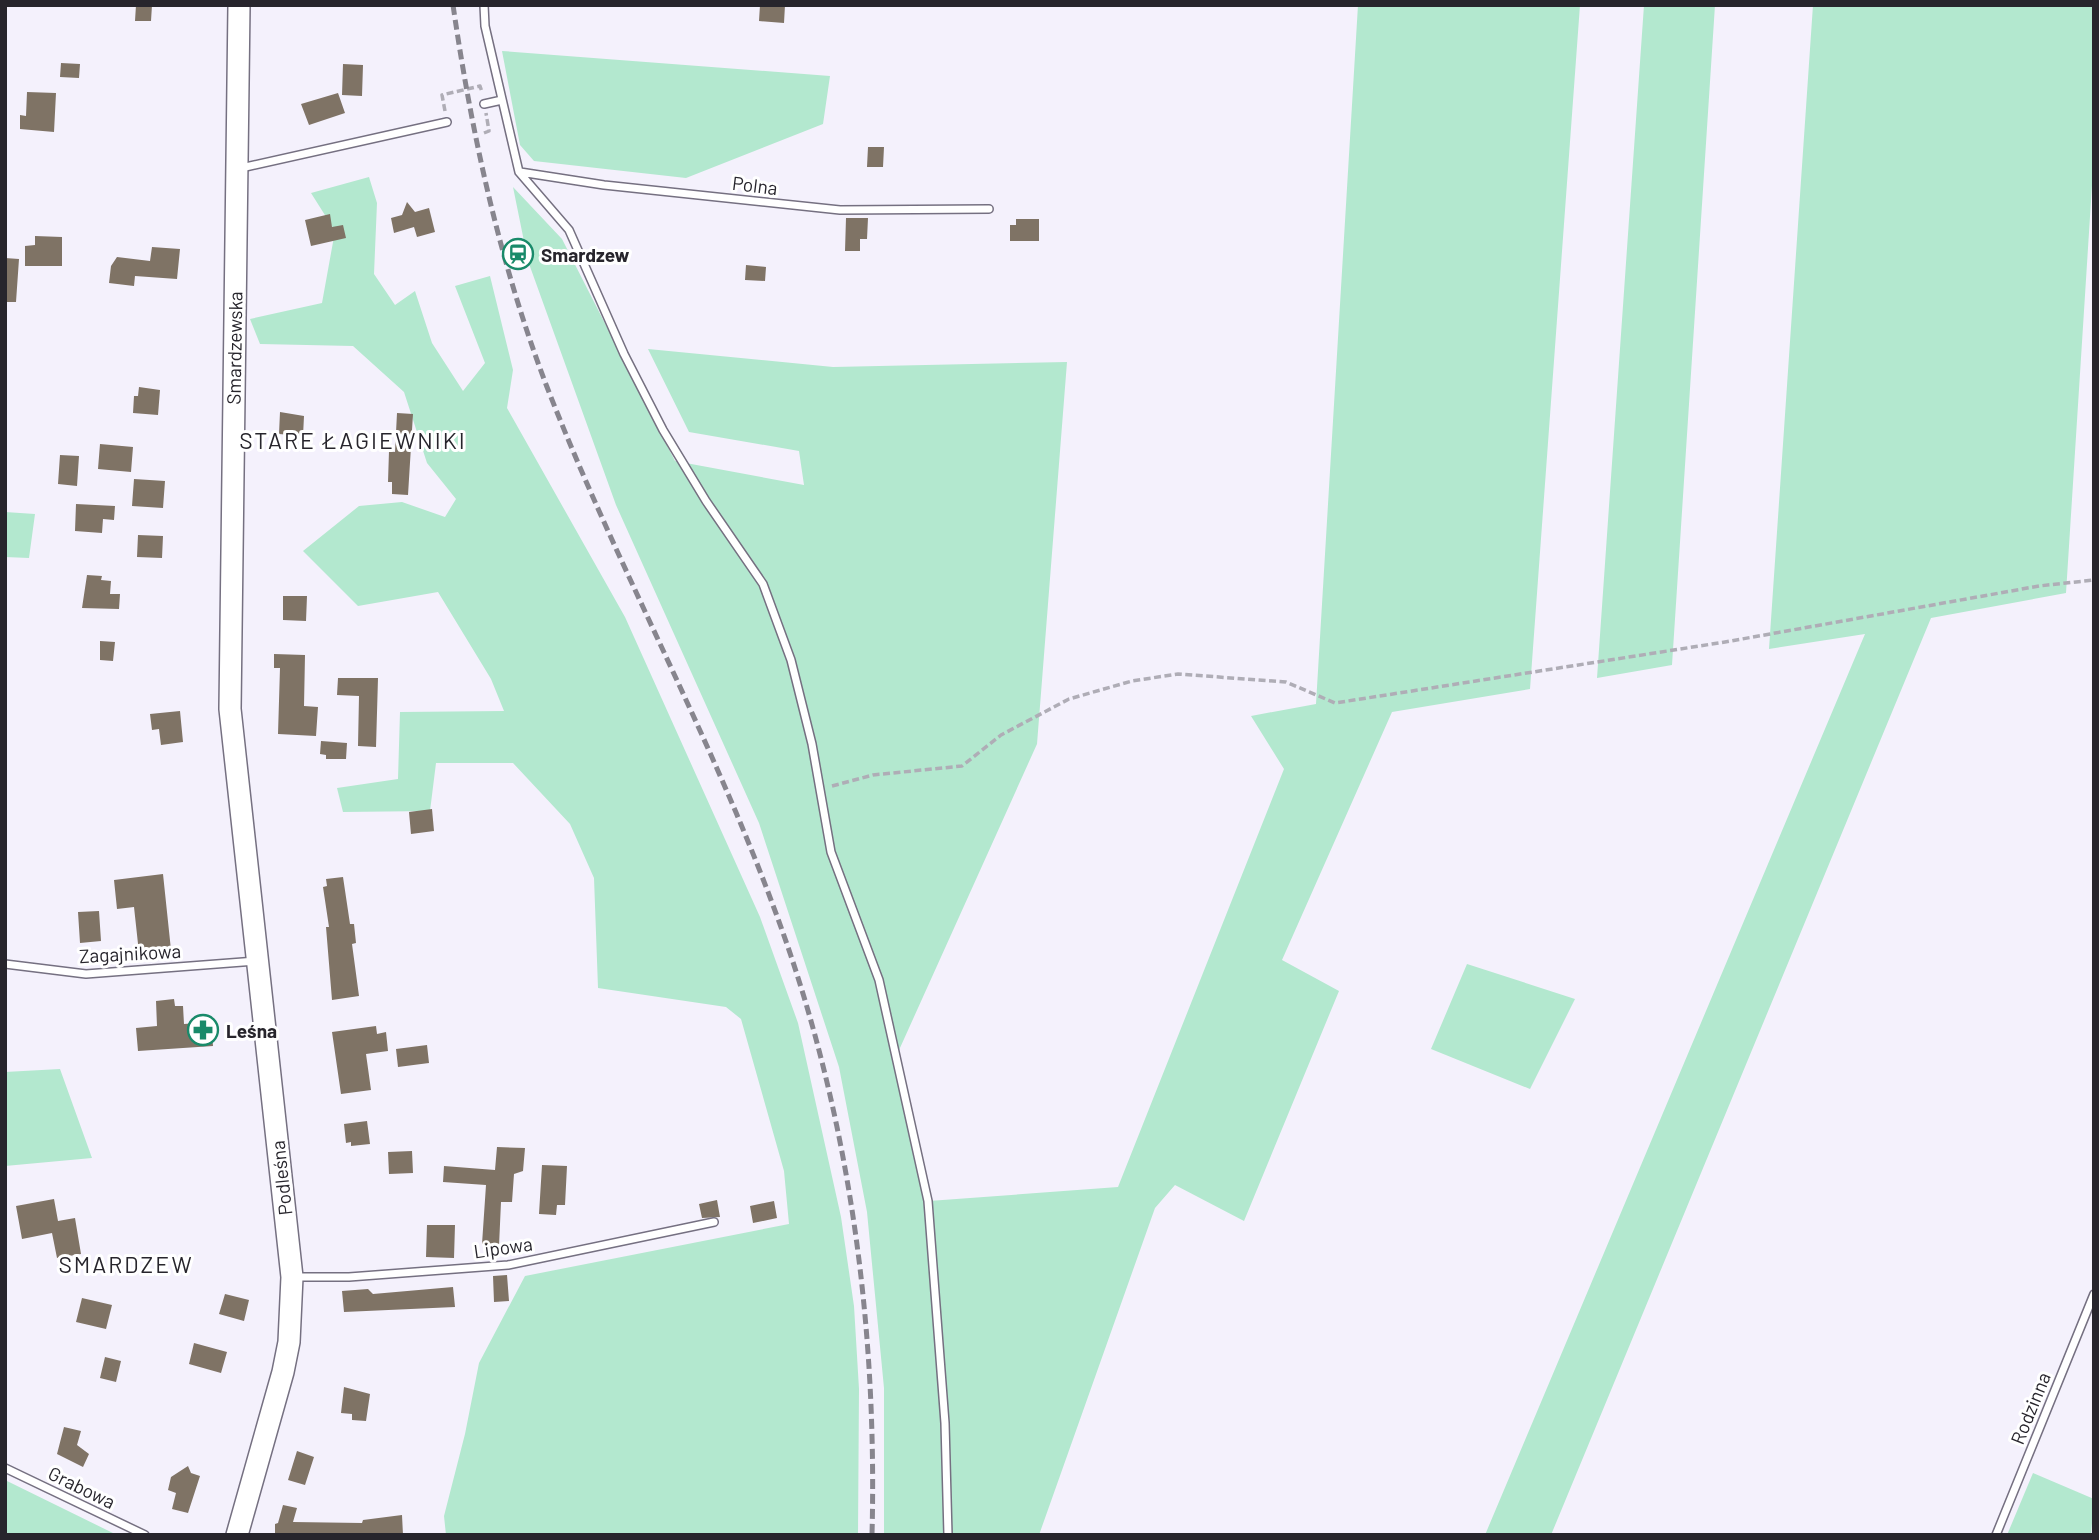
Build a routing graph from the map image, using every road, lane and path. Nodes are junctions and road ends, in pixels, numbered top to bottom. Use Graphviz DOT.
graph roads {
  1 [pos="239,5"];
  2 [pos="484,5"];
  3 [pos="502,100"];
  4 [pos="484,104"];
  5 [pos="447,122"];
  6 [pos="484,132"];
  7 [pos="237,169"];
  8 [pos="519,172"];
  9 [pos="989,209"];
  10 [pos="2094,580"];
  11 [pos="820,790"];
  12 [pos="240,817"];
  13 [pos="257,961"];
  14 [pos="5,964"];
  15 [pos="714,1222"];
  16 [pos="292,1277"];
  17 [pos="2094,1294"];
  18 [pos="5,1468"];
  19 [pos="145,1535"];
  20 [pos="237,1535"];
  21 [pos="948,1535"];
  22 [pos="1996,1535"];
  1 -- 7 [label="street, Smardzewska"];
  2 -- 3 [label="lane"];
  3 -- 4 [label="lane"];
  3 -- 8 [label="lane"];
  4 -- 5 [label="path"];
  4 -- 6 [label="path"];
  5 -- 7 [label="lane"];
  7 -- 12 [label="street, Smardzewska"];
  8 -- 9 [label="lane, Polna"];
  8 -- 11 [label="lane"];
  10 -- 11 [label="path"];
  11 -- 21 [label="lane"];
  12 -- 13 [label="street, Podleśna"];
  13 -- 14 [label="lane, Zagajnikowa"];
  13 -- 16 [label="street, Podleśna"];
  15 -- 16 [label="lane, Lipowa"];
  16 -- 20 [label="street, Podleśna"];
  17 -- 22 [label="lane, Rodzinna"];
  18 -- 19 [label="lane, Grabowa"];
}
